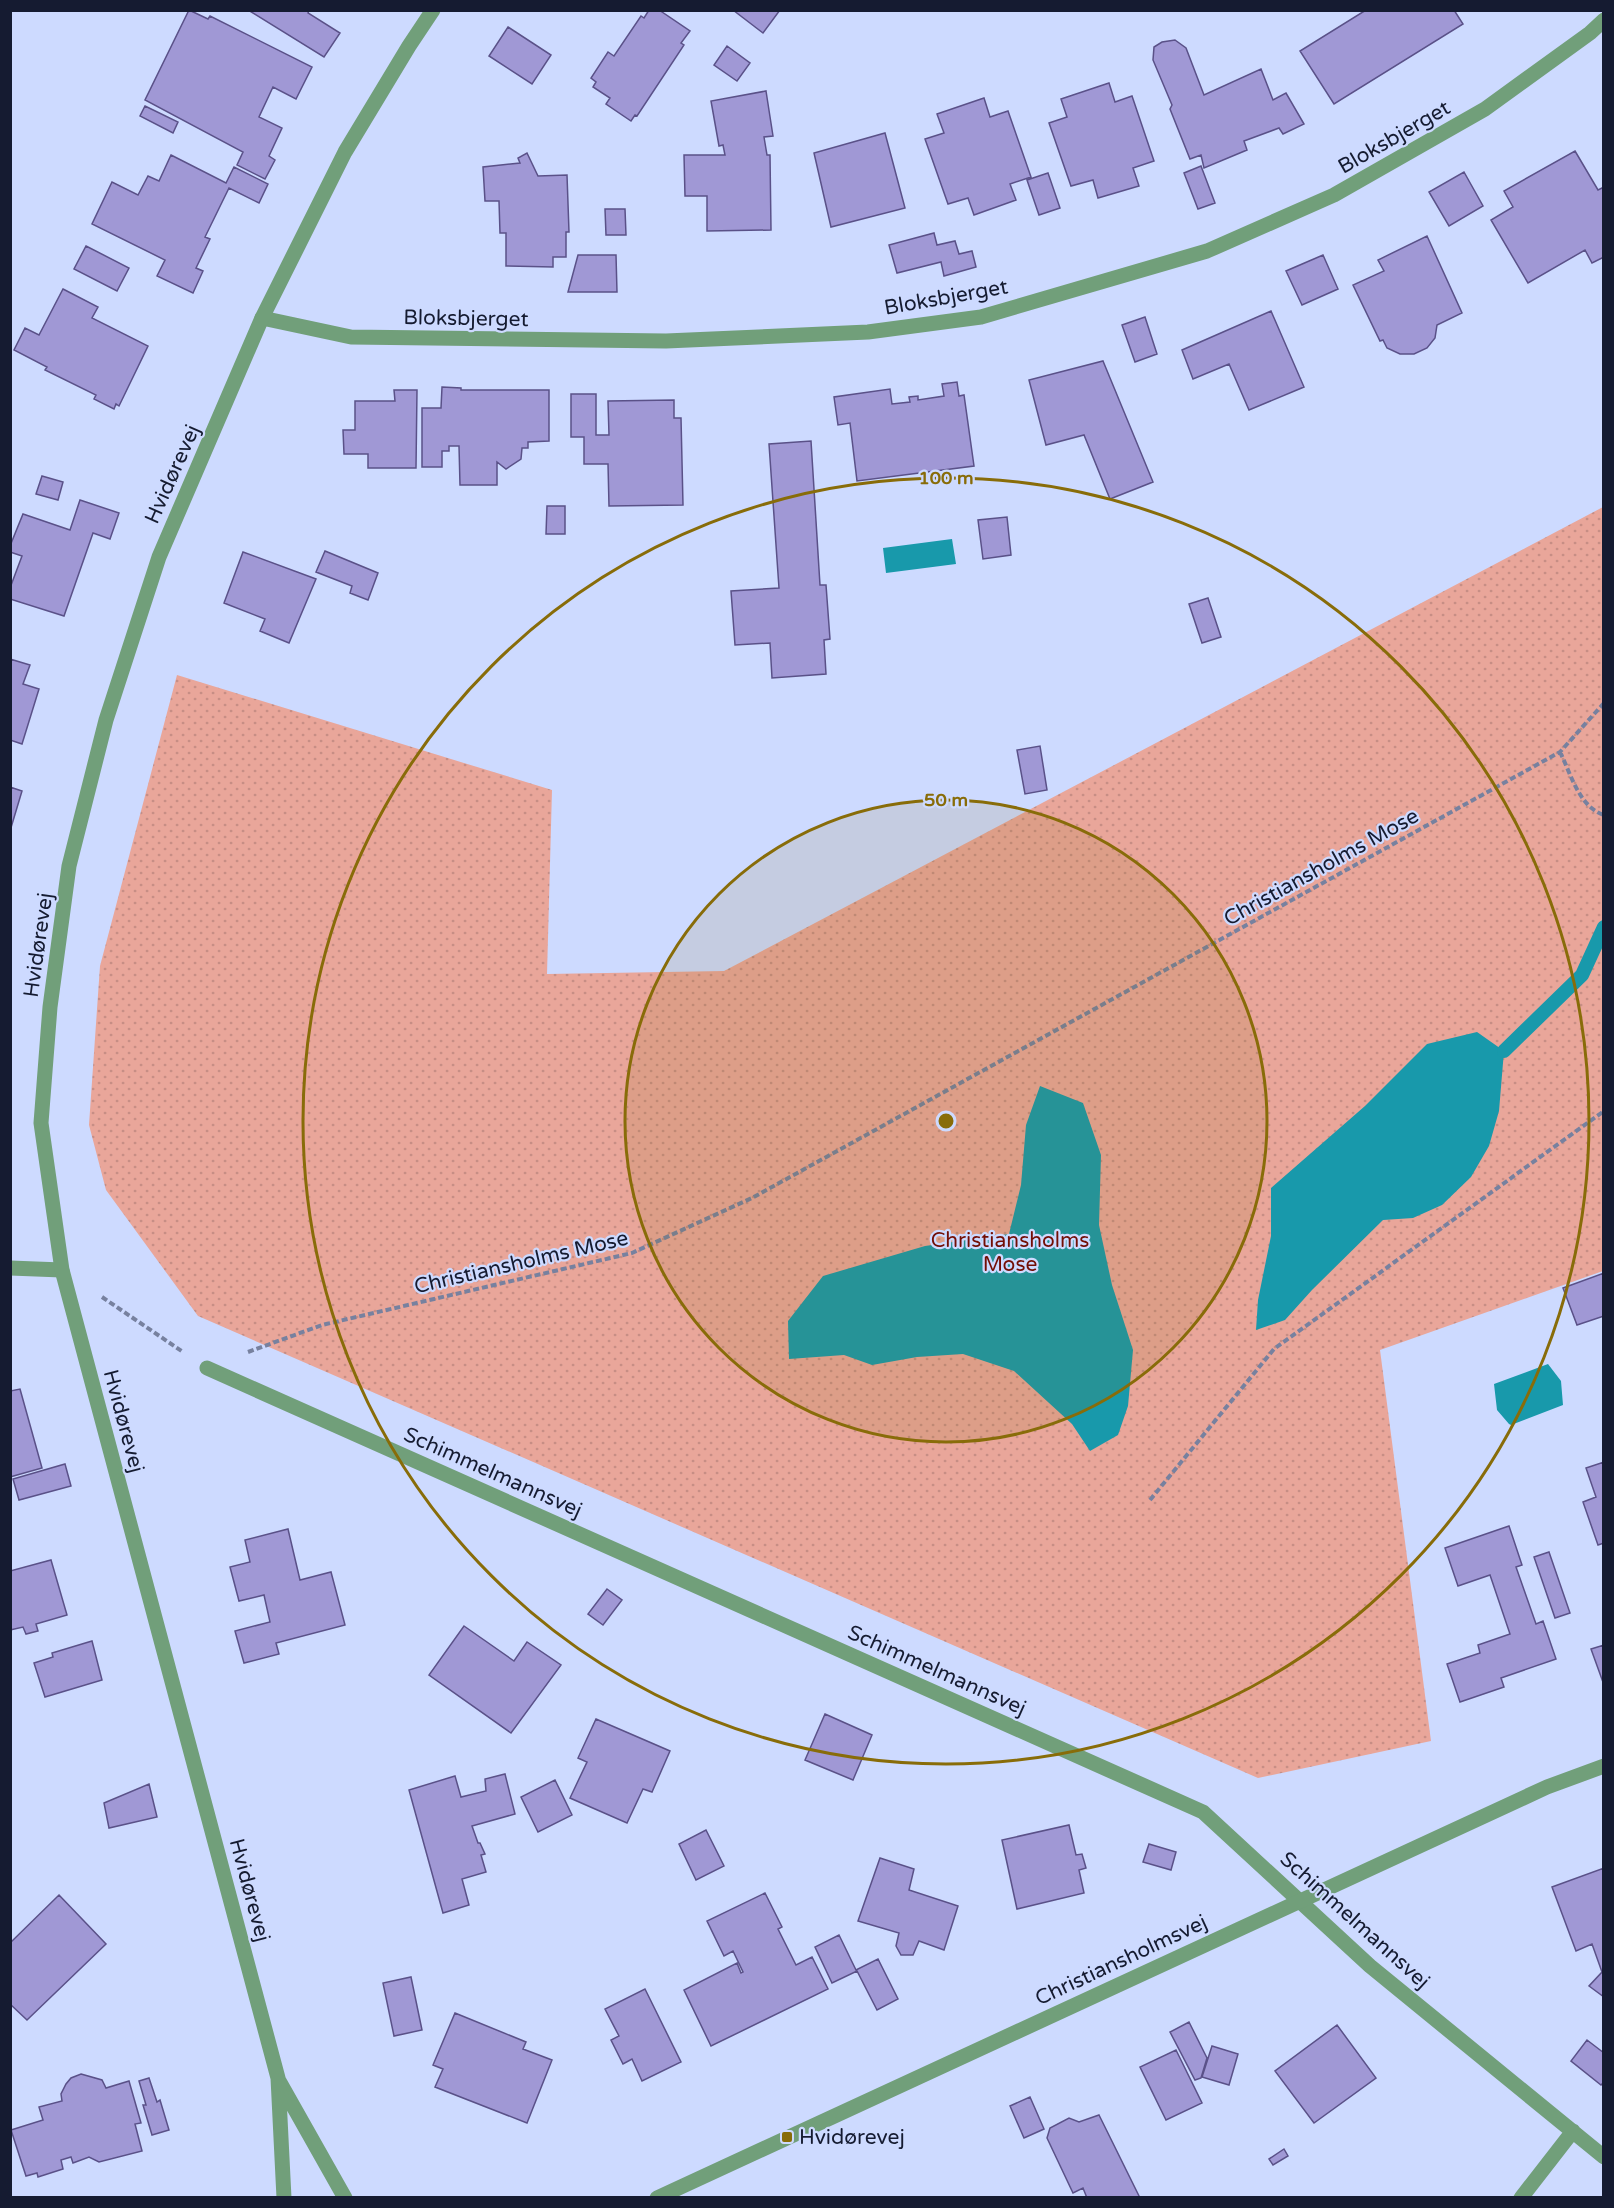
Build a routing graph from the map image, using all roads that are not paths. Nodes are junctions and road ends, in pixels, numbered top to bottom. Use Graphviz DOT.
graph roads {
  1 [pos="433,10"];
  2 [pos="1604,20"];
  3 [pos="262,318"];
  4 [pos="10,1268"];
  5 [pos="62,1270"];
  6 [pos="207,1368"];
  7 [pos="1604,1766"];
  8 [pos="1300,1900"];
  9 [pos="278,2078"];
  10 [pos="1573,2131"];
  11 [pos="1604,2157"];
  12 [pos="284,2198"];
  13 [pos="345,2198"];
  14 [pos="657,2198"];
  15 [pos="1521,2198"];
  1 -- 3 [label="street, Hvidørevej"];
  2 -- 3 [label="street, Bloksbjerget"];
  3 -- 5 [label="street, Hvidørevej"];
  4 -- 5 [label="street"];
  5 -- 9 [label="street, Hvidørevej"];
  6 -- 8 [label="street, Schimmelmannsvej"];
  7 -- 8 [label="street, Christiansholmsvej"];
  8 -- 10 [label="street, Schimmelmannsvej"];
  8 -- 14 [label="street, Christiansholmsvej"];
  9 -- 12 [label="street, Hvidørevej"];
  9 -- 13 [label="street, Hvidørevej"];
  10 -- 11 [label="street, Schimmelmannsvej"];
  10 -- 15 [label="street"];
}
